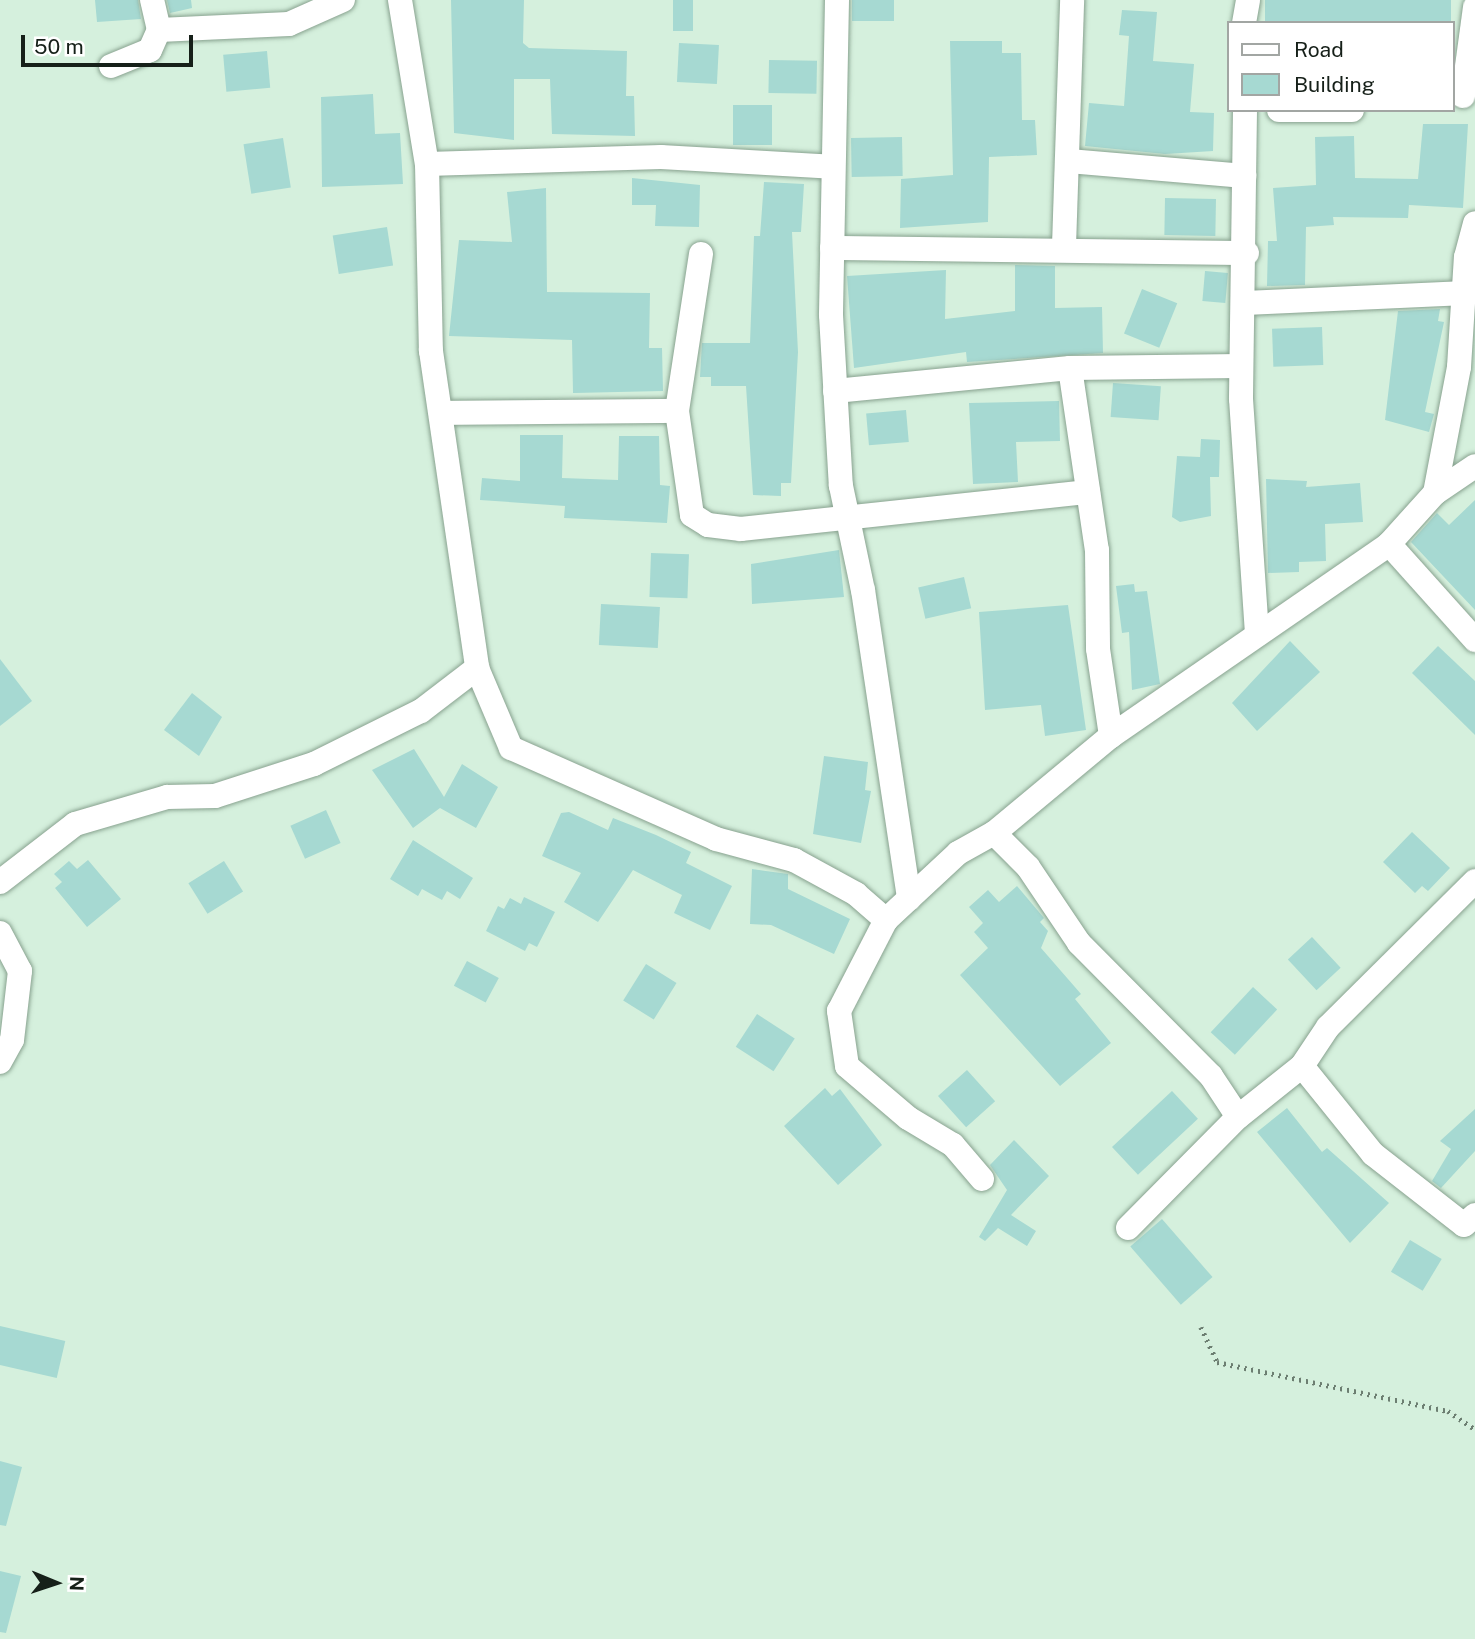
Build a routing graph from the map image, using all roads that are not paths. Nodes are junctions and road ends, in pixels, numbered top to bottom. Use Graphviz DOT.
graph roads {
  1 [pos="152,0"];
  2 [pos="343,0"];
  3 [pos="400,0"];
  4 [pos="837,0"];
  5 [pos="1072,0"];
  6 [pos="1248,0"];
  7 [pos="1475,7"];
  8 [pos="1244,21"];
  9 [pos="159,30"];
  10 [pos="111,66"];
  11 [pos="1464,97"];
  12 [pos="1245,112"];
  13 [pos="1069,161"];
  14 [pos="426,164"];
  15 [pos="832,167"];
  16 [pos="1244,176"];
  17 [pos="1475,223"];
  18 [pos="1064,246"];
  19 [pos="832,248"];
  20 [pos="1247,253"];
  21 [pos="701,254"];
  22 [pos="1465,293"];
  23 [pos="1246,303"];
  24 [pos="1241,366"];
  25 [pos="1070,368"];
  26 [pos="1467,369"];
  27 [pos="835,391"];
  28 [pos="677,411"];
  29 [pos="443,413"];
  30 [pos="1475,466"];
  31 [pos="1088,492"];
  32 [pos="1435,493"];
  33 [pos="849,522"];
  34 [pos="1389,544"];
  35 [pos="1257,634"];
  36 [pos="1475,640"];
  37 [pos="477,668"];
  38 [pos="1111,736"];
  39 [pos="995,833"];
  40 [pos="1475,881"];
  41 [pos="0,882"];
  42 [pos="909,899"];
  43 [pos="886,920"];
  44 [pos="0,933"];
  45 [pos="0,1062"];
  46 [pos="1302,1066"];
  47 [pos="1238,1117"];
  48 [pos="982,1179"];
  49 [pos="1475,1215"];
  50 [pos="1128,1228"];
  1 -- 9 [label="street"];
  2 -- 9 [label="street"];
  3 -- 14 [label="street"];
  4 -- 15 [label="street"];
  5 -- 13 [label="street"];
  6 -- 8 [label="street"];
  7 -- 11 [label="street"];
  9 -- 10 [label="street"];
  12 -- 16 [label="street"];
  13 -- 16 [label="street"];
  13 -- 18 [label="street"];
  14 -- 15 [label="street"];
  14 -- 29 [label="street"];
  15 -- 19 [label="street"];
  16 -- 20 [label="street"];
  17 -- 22 [label="street"];
  18 -- 19 [label="street"];
  18 -- 20 [label="street"];
  19 -- 27 [label="street"];
  20 -- 23 [label="street"];
  21 -- 28 [label="street"];
  22 -- 23 [label="street"];
  22 -- 26 [label="street"];
  23 -- 24 [label="street"];
  24 -- 25 [label="street"];
  24 -- 35 [label="street"];
  25 -- 27 [label="street"];
  25 -- 31 [label="street"];
  26 -- 32 [label="street"];
  27 -- 33 [label="street"];
  28 -- 29 [label="street"];
  28 -- 33 [label="street"];
  29 -- 37 [label="street"];
  30 -- 32 [label="street"];
  31 -- 33 [label="street"];
  31 -- 38 [label="street"];
  32 -- 34 [label="street"];
  33 -- 42 [label="street"];
  34 -- 35 [label="street"];
  34 -- 36 [label="street"];
  35 -- 38 [label="street"];
  37 -- 41 [label="street"];
  37 -- 43 [label="street"];
  38 -- 39 [label="street"];
  39 -- 42 [label="street"];
  39 -- 47 [label="street"];
  40 -- 46 [label="street"];
  42 -- 43 [label="street"];
  43 -- 48 [label="street"];
  44 -- 45 [label="street"];
  46 -- 47 [label="street"];
  46 -- 49 [label="street"];
  47 -- 50 [label="street"];
}
